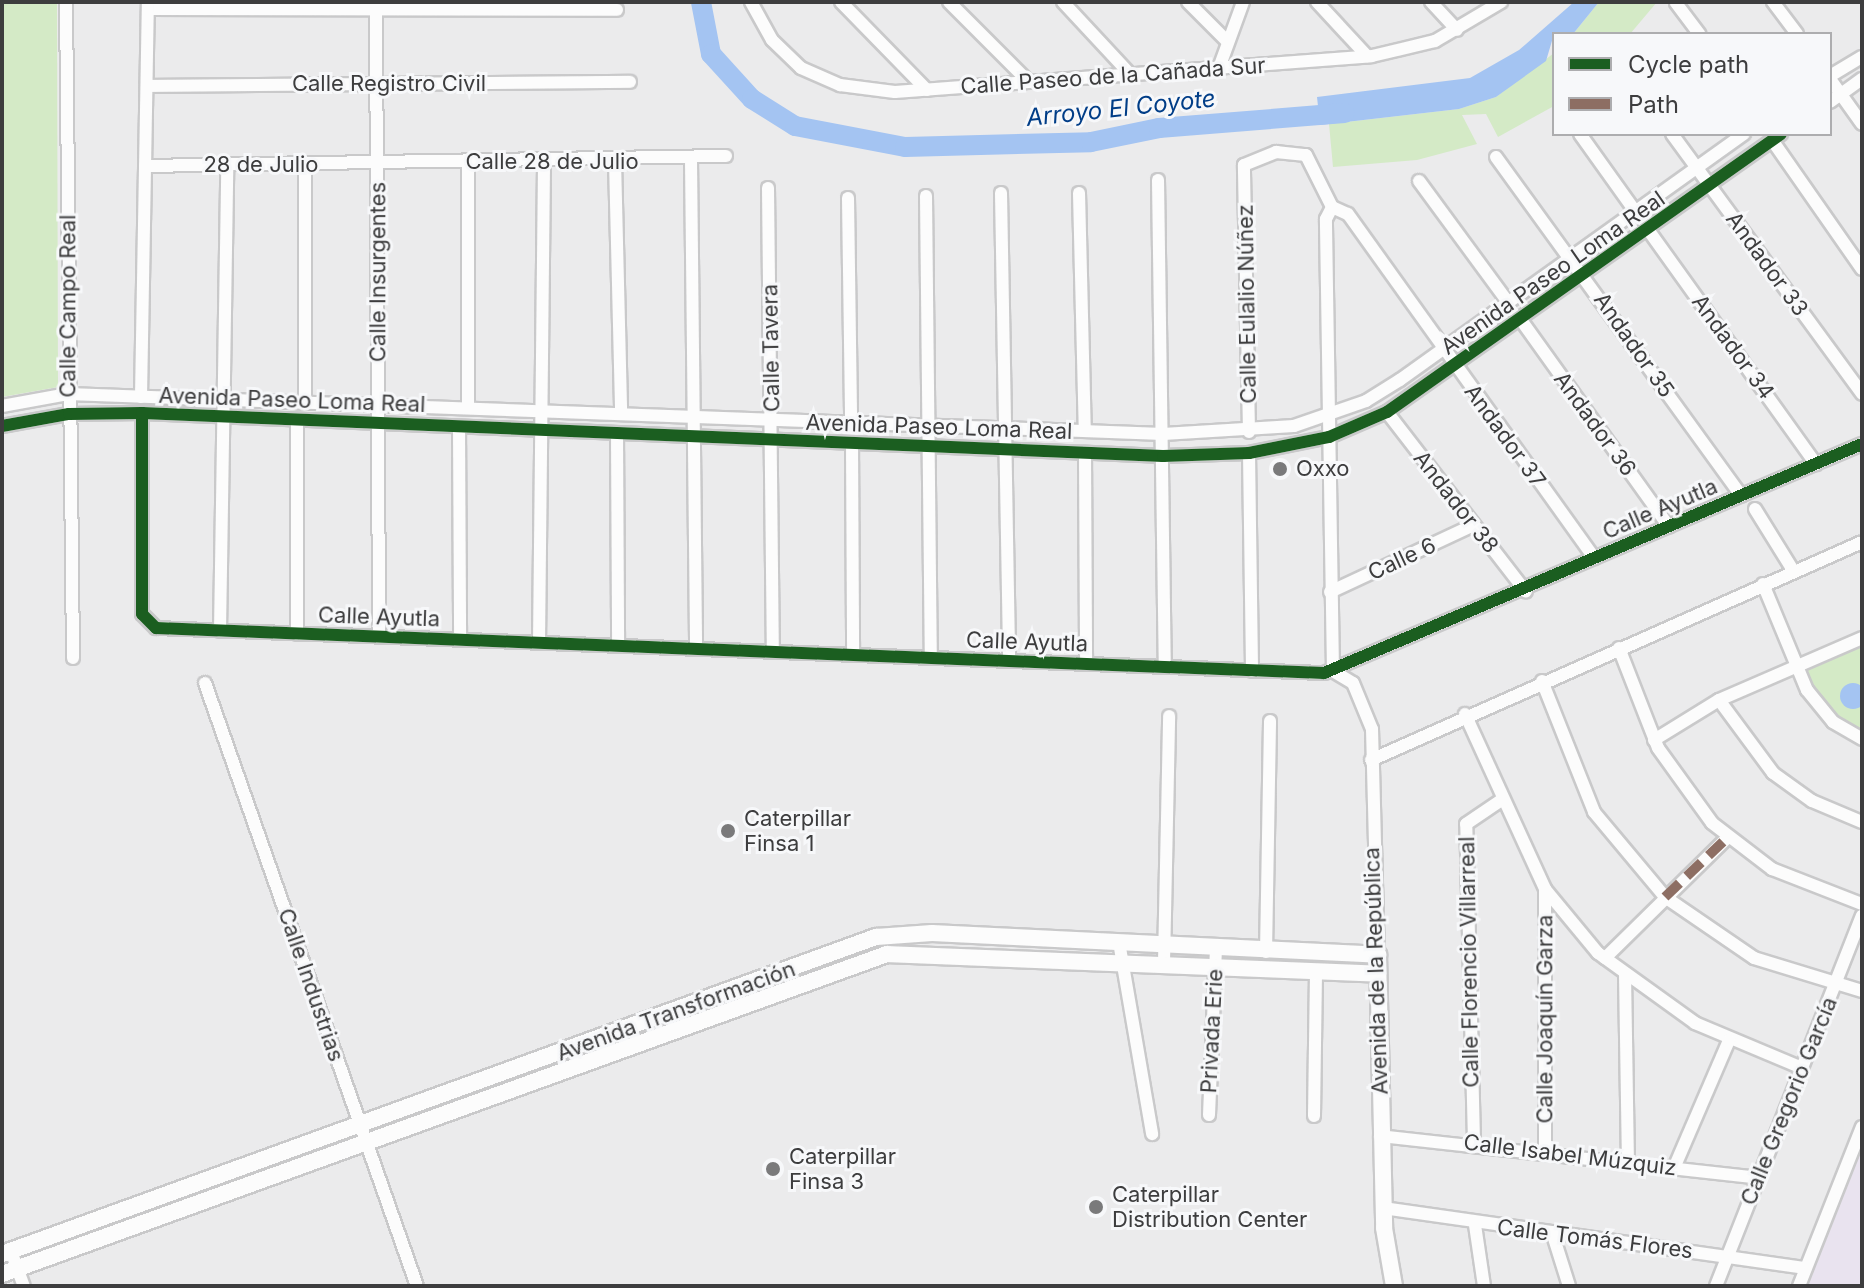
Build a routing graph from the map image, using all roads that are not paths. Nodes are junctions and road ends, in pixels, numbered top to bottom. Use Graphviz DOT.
graph roads {
  1 [pos="66,2"];
  2 [pos="751,2"];
  3 [pos="841,2"];
  4 [pos="949,2"];
  5 [pos="1063,2"];
  6 [pos="1188,2"];
  7 [pos="1243,2"];
  8 [pos="1317,2"];
  9 [pos="1431,2"];
  10 [pos="1501,2"];
  11 [pos="1773,2"];
  12 [pos="1676,3"];
  13 [pos="148,5"];
  14 [pos="376,6"];
  15 [pos="454,6"];
  16 [pos="617,10"];
  17 [pos="1457,30"];
  18 [pos="1698,32"];
  19 [pos="1796,32"];
  20 [pos="1227,41"];
  21 [pos="1367,56"];
  22 [pos="1862,57"];
  23 [pos="1219,68"];
  24 [pos="1130,74"];
  25 [pos="1832,77"];
  26 [pos="1862,79"];
  27 [pos="630,82"];
  28 [pos="1029,82"];
  29 [pos="376,85"];
  30 [pos="148,86"];
  31 [pos="927,90"];
  32 [pos="1835,98"];
  33 [pos="1862,124"];
  34 [pos="1581,136"];
  35 [pos="1673,136"];
  36 [pos="1741,136"];
  37 [pos="1776,137"];
  38 [pos="726,156"];
  39 [pos="1496,157"];
  40 [pos="691,160"];
  41 [pos="615,161"];
  42 [pos="544,162"];
  43 [pos="377,163"];
  44 [pos="468,163"];
  45 [pos="305,164"];
  46 [pos="227,165"];
  47 [pos="145,166"];
  48 [pos="1696,168"];
  49 [pos="1158,180"];
  50 [pos="1419,181"];
  51 [pos="1709,186"];
  52 [pos="768,188"];
  53 [pos="1001,193"];
  54 [pos="1079,193"];
  55 [pos="926,196"];
  56 [pos="848,198"];
  57 [pos="1330,209"];
  58 [pos="1635,211"];
  59 [pos="1649,231"];
  60 [pos="1573,258"];
  61 [pos="1862,269"];
  62 [pos="1585,276"];
  63 [pos="1508,302"];
  64 [pos="1521,320"];
  65 [pos="1444,349"];
  66 [pos="1456,368"];
  67 [pos="68,394"];
  68 [pos="1862,394"];
  69 [pos="141,397"];
  70 [pos="219,399"];
  71 [pos="305,403"];
  72 [pos="379,405"];
  73 [pos="2,406"];
  74 [pos="468,408"];
  75 [pos="545,411"];
  76 [pos="1387,412"];
  77 [pos="142,413"];
  78 [pos="69,414"];
  79 [pos="621,414"];
  80 [pos="1328,416"];
  81 [pos="219,417"];
  82 [pos="694,417"];
  83 [pos="772,419"];
  84 [pos="297,420"];
  85 [pos="851,422"];
  86 [pos="378,423"];
  87 [pos="929,425"];
  88 [pos="2,426"];
  89 [pos="459,427"];
  90 [pos="1008,428"];
  91 [pos="544,430"];
  92 [pos="1085,431"];
  93 [pos="1249,432"];
  94 [pos="617,433"];
  95 [pos="1163,434"];
  96 [pos="695,436"];
  97 [pos="1329,437"];
  98 [pos="772,440"];
  99 [pos="852,443"];
  100 [pos="1862,444"];
  101 [pos="930,446"];
  102 [pos="1008,450"];
  103 [pos="1085,453"];
  104 [pos="1249,453"];
  105 [pos="1163,456"];
  106 [pos="1816,464"];
  107 [pos="1741,496"];
  108 [pos="1755,509"];
  109 [pos="1474,525"];
  110 [pos="1669,527"];
  111 [pos="1862,542"];
  112 [pos="1594,558"];
  113 [pos="1794,572"];
  114 [pos="1763,584"];
  115 [pos="1330,592"];
  116 [pos="1526,592"];
  117 [pos="220,631"];
  118 [pos="297,634"];
  119 [pos="379,637"];
  120 [pos="1862,638"];
  121 [pos="460,640"];
  122 [pos="539,643"];
  123 [pos="618,646"];
  124 [pos="1619,648"];
  125 [pos="696,649"];
  126 [pos="773,652"];
  127 [pos="853,655"];
  128 [pos="73,658"];
  129 [pos="931,658"];
  130 [pos="1009,661"];
  131 [pos="1086,664"];
  132 [pos="1165,667"];
  133 [pos="1794,668"];
  134 [pos="1252,671"];
  135 [pos="1333,671"];
  136 [pos="1542,681"];
  137 [pos="205,683"];
  138 [pos="1719,700"];
  139 [pos="1465,714"];
  140 [pos="1169,716"];
  141 [pos="1270,721"];
  142 [pos="1862,739"];
  143 [pos="1654,740"];
  144 [pos="1371,760"];
  145 [pos="1500,801"];
  146 [pos="1862,822"];
  147 [pos="1728,837"];
  148 [pos="1545,889"];
  149 [pos="1665,897"];
  150 [pos="1862,904"];
  151 [pos="1862,916"];
  152 [pos="1009,937"];
  153 [pos="1051,939"];
  154 [pos="1080,940"];
  155 [pos="1119,942"];
  156 [pos="1216,948"];
  157 [pos="1266,952"];
  158 [pos="833,953"];
  159 [pos="1164,954"];
  160 [pos="1378,955"];
  161 [pos="1008,956"];
  162 [pos="1050,958"];
  163 [pos="1605,958"];
  164 [pos="1083,959"];
  165 [pos="1118,961"];
  166 [pos="1215,966"];
  167 [pos="839,970"];
  168 [pos="1316,971"];
  169 [pos="1378,974"];
  170 [pos="1625,974"];
  171 [pos="1835,986"];
  172 [pos="1862,991"];
  173 [pos="670,1014"];
  174 [pos="677,1031"];
  175 [pos="1729,1040"];
  176 [pos="535,1064"];
  177 [pos="1802,1068"];
  178 [pos="542,1081"];
  179 [pos="407,1111"];
  180 [pos="1209,1115"];
  181 [pos="1314,1116"];
  182 [pos="1862,1127"];
  183 [pos="361,1128"];
  184 [pos="415,1128"];
  185 [pos="1152,1134"];
  186 [pos="1380,1136"];
  187 [pos="1474,1141"];
  188 [pos="368,1146"];
  189 [pos="1545,1149"];
  190 [pos="278,1158"];
  191 [pos="1628,1161"];
  192 [pos="1674,1168"];
  193 [pos="284,1175"];
  194 [pos="1758,1178"];
  195 [pos="1383,1208"];
  196 [pos="1475,1225"];
  197 [pos="1552,1232"];
  198 [pos="6,1253"];
  199 [pos="1728,1257"];
  200 [pos="1806,1268"];
  201 [pos="10,1271"];
  202 [pos="24,1286"];
  203 [pos="417,1286"];
  204 [pos="1394,1286"];
  205 [pos="1484,1286"];
  206 [pos="1569,1286"];
  207 [pos="1716,1286"];
  208 [pos="1799,1286"];
  1 -- 67 [label="street, Calle Campo Real"];
  2 -- 31 [label="street, Calle Paseo de la Cañada Sur"];
  3 -- 31 [label="street"];
  4 -- 28 [label="street"];
  5 -- 24 [label="street"];
  6 -- 20 [label="street"];
  7 -- 20 [label="street"];
  8 -- 21 [label="street"];
  9 -- 17 [label="street"];
  10 -- 17 [label="street, Calle Paseo de la Cañada Sur"];
  11 -- 19 [label="street"];
  12 -- 18 [label="street"];
  13 -- 14 [label="street"];
  13 -- 30 [label="street"];
  14 -- 15 [label="street"];
  14 -- 29 [label="street, Calle Insurgentes"];
  15 -- 16 [label="street"];
  17 -- 21 [label="street, Calle Paseo de la Cañada Sur"];
  20 -- 23 [label="street"];
  21 -- 23 [label="street, Calle Paseo de la Cañada Sur"];
  22 -- 25 [label="street"];
  23 -- 24 [label="street, Calle Paseo de la Cañada Sur"];
  24 -- 28 [label="street, Calle Paseo de la Cañada Sur"];
  26 -- 32 [label="street"];
  27 -- 29 [label="street, Calle Registro Civil"];
  28 -- 31 [label="street, Calle Paseo de la Cañada Sur"];
  29 -- 30 [label="street, Calle Registro Civil"];
  29 -- 43 [label="street, Calle Insurgentes"];
  30 -- 47 [label="street"];
  32 -- 33 [label="street"];
  34 -- 58 [label="street"];
  35 -- 48 [label="street, Andador 33"];
  36 -- 48 [label="street, Avenida Paseo Loma Real"];
  37 -- 51 [label="street, Avenida Paseo Loma Real"];
  37 -- 61 [label="street"];
  38 -- 40 [label="street, Calle 28 de Julio"];
  39 -- 60 [label="street, Andador 35"];
  40 -- 41 [label="street, Calle 28 de Julio"];
  40 -- 82 [label="street"];
  41 -- 42 [label="street, Calle 28 de Julio"];
  41 -- 79 [label="street"];
  42 -- 44 [label="street, Calle 28 de Julio"];
  42 -- 75 [label="street"];
  43 -- 44 [label="street, Calle 28 de Julio"];
  43 -- 45 [label="street, 28 de Julio"];
  43 -- 72 [label="street, Calle Insurgentes"];
  44 -- 74 [label="street"];
  45 -- 46 [label="street, 28 de Julio"];
  45 -- 71 [label="street"];
  46 -- 47 [label="street, 28 de Julio"];
  46 -- 70 [label="street"];
  47 -- 69 [label="street"];
  48 -- 51 [label="street, Andador 33"];
  48 -- 58 [label="street, Avenida Paseo Loma Real"];
  49 -- 95 [label="street"];
  50 -- 63 [label="street"];
  51 -- 59 [label="street, Avenida Paseo Loma Real"];
  51 -- 68 [label="street, Andador 33"];
  52 -- 83 [label="street, Calle Tavera"];
  53 -- 90 [label="street"];
  54 -- 92 [label="street"];
  55 -- 87 [label="street"];
  56 -- 85 [label="street"];
  57 -- 65 [label="street, Andador 37"];
  57 -- 80 [label="street"];
  57 -- 93 [label="street, Calle Eulalio Núñez"];
  58 -- 60 [label="street, Avenida Paseo Loma Real"];
  59 -- 62 [label="street, Avenida Paseo Loma Real"];
  59 -- 106 [label="street, Andador 34"];
  60 -- 62 [label="street, Andador 35"];
  60 -- 63 [label="street, Avenida Paseo Loma Real"];
  62 -- 64 [label="street, Avenida Paseo Loma Real"];
  62 -- 107 [label="street, Andador 35"];
  63 -- 65 [label="street, Avenida Paseo Loma Real"];
  64 -- 66 [label="street, Avenida Paseo Loma Real"];
  64 -- 110 [label="street, Andador 36"];
  65 -- 66 [label="street, Andador 37"];
  65 -- 80 [label="street, Avenida Paseo Loma Real"];
  66 -- 76 [label="street, Avenida Paseo Loma Real"];
  66 -- 112 [label="street, Andador 37"];
  67 -- 69 [label="street, Avenida Paseo Loma Real"];
  67 -- 73 [label="street, Avenida Paseo Loma Real"];
  67 -- 78 [label="street, Calle Campo Real"];
  69 -- 70 [label="street, Avenida Paseo Loma Real"];
  70 -- 71 [label="street, Avenida Paseo Loma Real"];
  70 -- 81 [label="street"];
  71 -- 72 [label="street, Avenida Paseo Loma Real"];
  72 -- 74 [label="street, Avenida Paseo Loma Real"];
  72 -- 86 [label="street, Calle Insurgentes"];
  74 -- 75 [label="street, Avenida Paseo Loma Real"];
  75 -- 79 [label="street, Avenida Paseo Loma Real"];
  75 -- 91 [label="street"];
  76 -- 97 [label="street, Avenida Paseo Loma Real"];
  76 -- 109 [label="street, Andador 38"];
  77 -- 78 [label="street, Avenida Paseo Loma Real"];
  77 -- 81 [label="street, Avenida Paseo Loma Real"];
  77 -- 117 [label="street, Calle Ayutla"];
  78 -- 88 [label="street, Avenida Paseo Loma Real"];
  78 -- 128 [label="street, Calle Campo Real"];
  79 -- 82 [label="street, Avenida Paseo Loma Real"];
  80 -- 93 [label="street, Avenida Paseo Loma Real"];
  80 -- 97 [label="street"];
  81 -- 84 [label="street, Avenida Paseo Loma Real"];
  81 -- 117 [label="street"];
  82 -- 83 [label="street, Avenida Paseo Loma Real"];
  82 -- 96 [label="street"];
  83 -- 85 [label="street, Avenida Paseo Loma Real"];
  83 -- 98 [label="street, Calle Tavera"];
  84 -- 86 [label="street, Avenida Paseo Loma Real"];
  84 -- 118 [label="street"];
  85 -- 87 [label="street, Avenida Paseo Loma Real"];
  86 -- 89 [label="street, Avenida Paseo Loma Real"];
  86 -- 119 [label="street, Calle Insurgentes"];
  87 -- 90 [label="street, Avenida Paseo Loma Real"];
  87 -- 101 [label="street"];
  89 -- 91 [label="street, Avenida Paseo Loma Real"];
  89 -- 121 [label="street"];
  90 -- 92 [label="street, Avenida Paseo Loma Real"];
  90 -- 102 [label="street"];
  91 -- 94 [label="street, Avenida Paseo Loma Real"];
  91 -- 122 [label="street"];
  92 -- 95 [label="street, Avenida Paseo Loma Real"];
  93 -- 95 [label="street, Avenida Paseo Loma Real"];
  94 -- 96 [label="street, Avenida Paseo Loma Real"];
  94 -- 123 [label="street"];
  95 -- 105 [label="street"];
  96 -- 98 [label="street, Avenida Paseo Loma Real"];
  96 -- 125 [label="street"];
  97 -- 104 [label="street, Avenida Paseo Loma Real"];
  97 -- 115 [label="street"];
  98 -- 99 [label="street, Avenida Paseo Loma Real"];
  98 -- 126 [label="street, Calle Tavera"];
  99 -- 101 [label="street, Avenida Paseo Loma Real"];
  99 -- 127 [label="street"];
  100 -- 106 [label="street, Calle Ayutla"];
  101 -- 102 [label="street, Avenida Paseo Loma Real"];
  101 -- 129 [label="street"];
  102 -- 103 [label="street, Avenida Paseo Loma Real"];
  102 -- 130 [label="street"];
  103 -- 105 [label="street, Avenida Paseo Loma Real"];
  103 -- 131 [label="street"];
  104 -- 105 [label="street, Avenida Paseo Loma Real"];
  104 -- 134 [label="street"];
  105 -- 132 [label="street"];
  106 -- 107 [label="street, Calle Ayutla"];
  107 -- 110 [label="street, Calle Ayutla"];
  108 -- 113 [label="street"];
  109 -- 115 [label="street, Calle 6"];
  109 -- 116 [label="street, Andador 38"];
  110 -- 112 [label="street, Calle Ayutla"];
  111 -- 113 [label="street"];
  112 -- 116 [label="street, Calle Ayutla"];
  113 -- 114 [label="street"];
  114 -- 124 [label="street"];
  114 -- 133 [label="street"];
  115 -- 135 [label="street"];
  116 -- 135 [label="street, Calle Ayutla"];
  117 -- 118 [label="street, Calle Ayutla"];
  118 -- 119 [label="street, Calle Ayutla"];
  119 -- 121 [label="street, Calle Ayutla"];
  120 -- 133 [label="street"];
  121 -- 122 [label="street, Calle Ayutla"];
  122 -- 123 [label="street, Calle Ayutla"];
  123 -- 125 [label="street, Calle Ayutla"];
  124 -- 136 [label="street"];
  124 -- 143 [label="street"];
  125 -- 126 [label="street, Calle Ayutla"];
  126 -- 127 [label="street, Calle Ayutla"];
  127 -- 129 [label="street, Calle Ayutla"];
  129 -- 130 [label="street, Calle Ayutla"];
  130 -- 131 [label="street, Calle Ayutla"];
  131 -- 132 [label="street, Calle Ayutla"];
  132 -- 134 [label="street, Calle Ayutla"];
  133 -- 138 [label="street"];
  133 -- 142 [label="street"];
  134 -- 135 [label="street, Calle Ayutla"];
  135 -- 144 [label="street, Avenida de la República"];
  136 -- 139 [label="street"];
  136 -- 149 [label="street"];
  137 -- 183 [label="street, Calle Industrias"];
  138 -- 143 [label="street"];
  138 -- 146 [label="street"];
  139 -- 144 [label="street"];
  139 -- 145 [label="street"];
  140 -- 159 [label="street"];
  141 -- 157 [label="street"];
  143 -- 147 [label="street"];
  144 -- 160 [label="street, Avenida de la República"];
  145 -- 148 [label="street"];
  145 -- 187 [label="street, Calle Florencio Villarreal"];
  147 -- 149 [label="street"];
  147 -- 150 [label="street"];
  148 -- 163 [label="street"];
  148 -- 189 [label="street, Calle Joaquín Garza"];
  149 -- 163 [label="street"];
  149 -- 171 [label="street"];
  151 -- 171 [label="street, Calle Gregorio García"];
  152 -- 153 [label="main road, Avenida Transformación"];
  152 -- 158 [label="main road, Avenida Transformación"];
  152 -- 161 [label="main road"];
  153 -- 154 [label="main road, Avenida Transformación"];
  153 -- 162 [label="main road"];
  154 -- 155 [label="main road, Avenida Transformación"];
  154 -- 164 [label="main road"];
  155 -- 159 [label="main road, Avenida Transformación"];
  155 -- 165 [label="street"];
  156 -- 157 [label="main road, Avenida Transformación"];
  156 -- 159 [label="main road, Avenida Transformación"];
  156 -- 166 [label="street, Privada Erie"];
  157 -- 160 [label="main road, Avenida Transformación"];
  158 -- 167 [label="main road"];
  158 -- 173 [label="main road, Avenida Transformación"];
  159 -- 165 [label="main road, Avenida Transformación"];
  159 -- 166 [label="main road, Avenida Transformación"];
  160 -- 169 [label="main road, Avenida de la República"];
  161 -- 162 [label="main road, Avenida Transformación"];
  161 -- 167 [label="main road, Avenida Transformación"];
  162 -- 164 [label="main road, Avenida Transformación"];
  163 -- 170 [label="street"];
  164 -- 165 [label="main road, Avenida Transformación"];
  165 -- 185 [label="street"];
  166 -- 168 [label="main road, Avenida Transformación"];
  166 -- 180 [label="street, Privada Erie"];
  167 -- 174 [label="main road, Avenida Transformación"];
  168 -- 169 [label="main road, Avenida Transformación"];
  168 -- 181 [label="street"];
  169 -- 186 [label="main road, Avenida de la República"];
  170 -- 175 [label="street"];
  170 -- 191 [label="street"];
  171 -- 172 [label="street"];
  171 -- 177 [label="street, Calle Gregorio García"];
  173 -- 174 [label="main road"];
  173 -- 176 [label="main road, Avenida Transformación"];
  174 -- 178 [label="main road, Avenida Transformación"];
  175 -- 177 [label="street"];
  175 -- 192 [label="street"];
  176 -- 178 [label="main road"];
  176 -- 179 [label="main road, Avenida Transformación"];
  177 -- 194 [label="street, Calle Gregorio García"];
  178 -- 184 [label="main road, Avenida Transformación"];
  179 -- 183 [label="main road, Avenida Transformación"];
  179 -- 184 [label="main road"];
  182 -- 200 [label="street"];
  183 -- 188 [label="street, Calle Industrias"];
  183 -- 190 [label="main road, Avenida Transformación"];
  184 -- 188 [label="main road, Avenida Transformación"];
  186 -- 187 [label="street, Calle Isabel Múzquiz"];
  186 -- 195 [label="main road, Avenida de la República"];
  187 -- 189 [label="street, Calle Isabel Múzquiz"];
  188 -- 193 [label="main road, Avenida Transformación"];
  188 -- 203 [label="street, Calle Industrias"];
  189 -- 191 [label="street, Calle Isabel Múzquiz"];
  190 -- 193 [label="main road"];
  190 -- 198 [label="main road, Avenida Transformación"];
  191 -- 192 [label="street, Calle Isabel Múzquiz"];
  192 -- 194 [label="street, Calle Isabel Múzquiz"];
  193 -- 201 [label="main road, Avenida Transformación"];
  194 -- 199 [label="street, Calle Gregorio García"];
  195 -- 196 [label="street, Calle Tomás Flores"];
  195 -- 204 [label="main road, Avenida de la República"];
  196 -- 197 [label="street, Calle Tomás Flores"];
  196 -- 205 [label="street"];
  197 -- 199 [label="street, Calle Tomás Flores"];
  197 -- 206 [label="street"];
  198 -- 201 [label="street"];
  199 -- 200 [label="street, Calle Tomás Flores"];
  199 -- 207 [label="street, Calle Gregorio García"];
  200 -- 208 [label="street"];
  201 -- 202 [label="street"];
}
